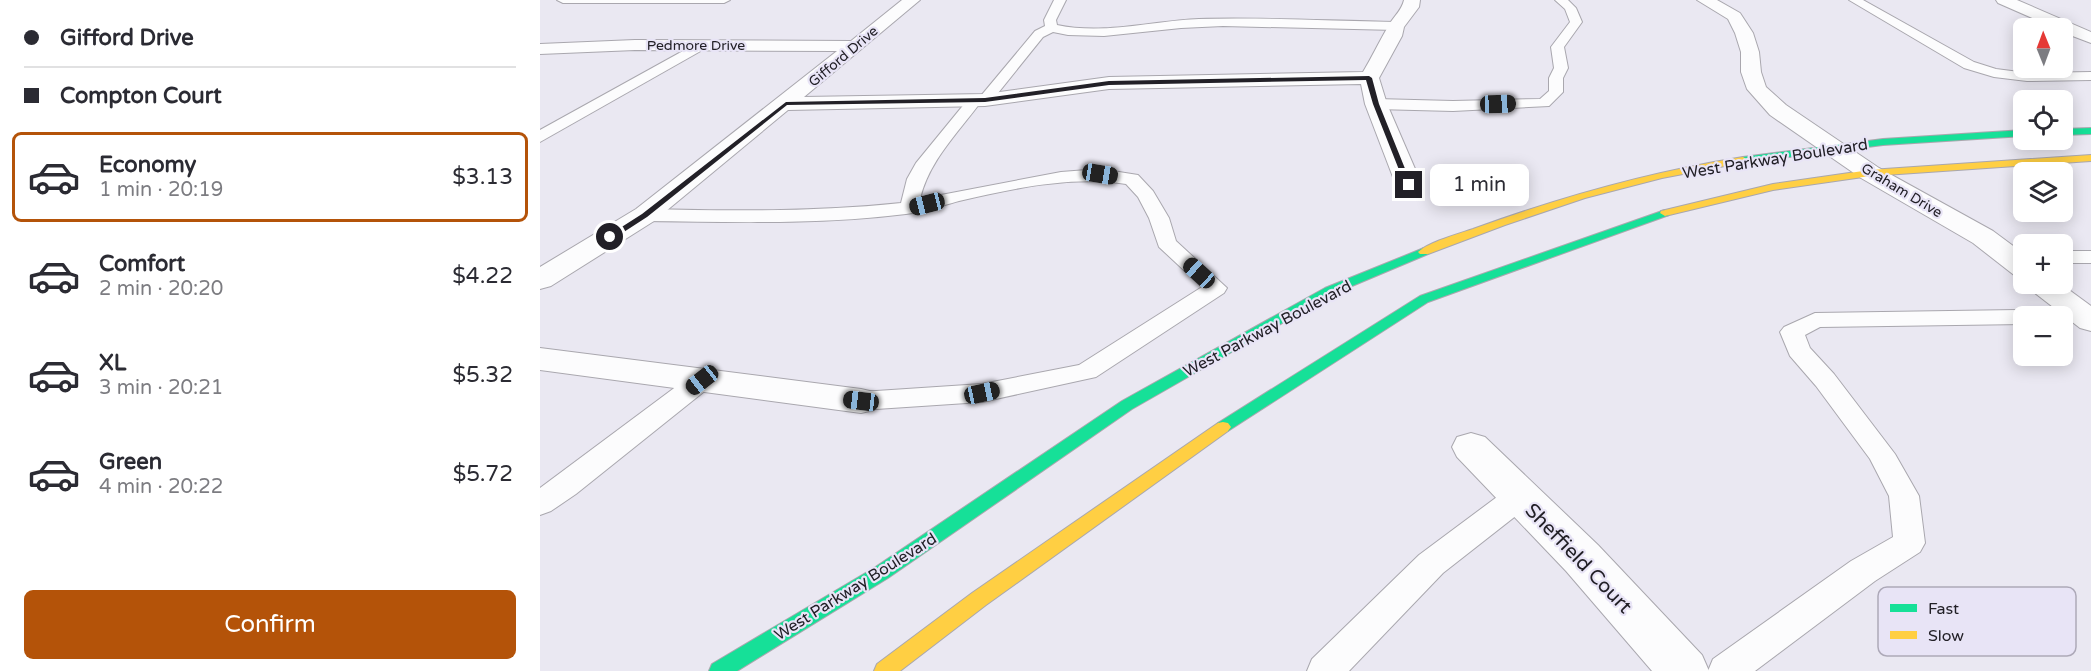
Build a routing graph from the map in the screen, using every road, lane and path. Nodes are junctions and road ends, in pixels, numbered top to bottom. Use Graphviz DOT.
graph roads {
  1 [pos="563,0"];
  2 [pos="724,0"];
  3 [pos="912,0"];
  4 [pos="1060,0"];
  5 [pos="1412,0"];
  6 [pos="1561,0"];
  7 [pos="1705,0"];
  8 [pos="1855,0"];
  9 [pos="2004,0"];
  10 [pos="1396,26"];
  11 [pos="1052,28"];
  12 [pos="2091,38"];
  13 [pos="701,45"];
  14 [pos="853,46"];
  15 [pos="540,49"];
  16 [pos="2091,76"];
  17 [pos="1369,78"];
  18 [pos="980,100"];
  19 [pos="786,104"];
  20 [pos="1376,104"];
  21 [pos="2091,131"];
  22 [pos="2073,132"];
  23 [pos="2013,133"];
  24 [pos="540,137"];
  25 [pos="1831,146"];
  26 [pos="2091,158"];
  27 [pos="1870,172"];
  28 [pos="1409,185"];
  29 [pos="909,208"];
  30 [pos="645,215"];
  31 [pos="2073,257"];
  32 [pos="2091,257"];
  33 [pos="2013,258"];
  34 [pos="540,280"];
  35 [pos="2055,294"];
  36 [pos="2088,319"];
  37 [pos="540,359"];
  38 [pos="702,380"];
  39 [pos="861,401"];
  40 [pos="1471,447"];
  41 [pos="1520,495"];
  42 [pos="540,503"];
  43 [pos="719,671"];
  44 [pos="884,671"];
  45 [pos="1325,671"];
  46 [pos="1684,671"];
  47 [pos="1726,671"];
  1 -- 2 [label="lane"];
  3 -- 14 [label="street, Gifford Drive"];
  4 -- 11 [label="lane"];
  5 -- 10 [label="street"];
  6 -- 20 [label="lane"];
  7 -- 25 [label="street, Graham Drive"];
  8 -- 16 [label="lane"];
  9 -- 12 [label="street"];
  10 -- 11 [label="lane"];
  10 -- 17 [label="street"];
  11 -- 18 [label="lane"];
  13 -- 14 [label="street, Pedmore Drive"];
  13 -- 15 [label="street, Pedmore Drive"];
  13 -- 24 [label="lane"];
  14 -- 19 [label="street, Gifford Drive"];
  17 -- 18 [label="street"];
  17 -- 20 [label="street"];
  18 -- 19 [label="street"];
  18 -- 29 [label="lane"];
  19 -- 30 [label="street, Gifford Drive"];
  20 -- 28 [label="street"];
  21 -- 22 [label="street"];
  23 -- 25 [label="street, West Parkway Boulevard"];
  25 -- 27 [label="street, Graham Drive"];
  25 -- 43 [label="street, West Parkway Boulevard"];
  26 -- 27 [label="street, West Parkway Boulevard"];
  27 -- 33 [label="street, Graham Drive"];
  27 -- 44 [label="street, West Parkway Boulevard"];
  29 -- 30 [label="lane"];
  29 -- 39 [label="lane"];
  30 -- 34 [label="street, Gifford Drive"];
  31 -- 32 [label="lane"];
  35 -- 36 [label="street"];
  36 -- 47 [label="lane"];
  37 -- 38 [label="street"];
  38 -- 39 [label="street"];
  38 -- 42 [label="lane"];
  40 -- 41 [label="street, Sheffield Court"];
  41 -- 45 [label="lane"];
  41 -- 46 [label="street, Sheffield Court"];
}
